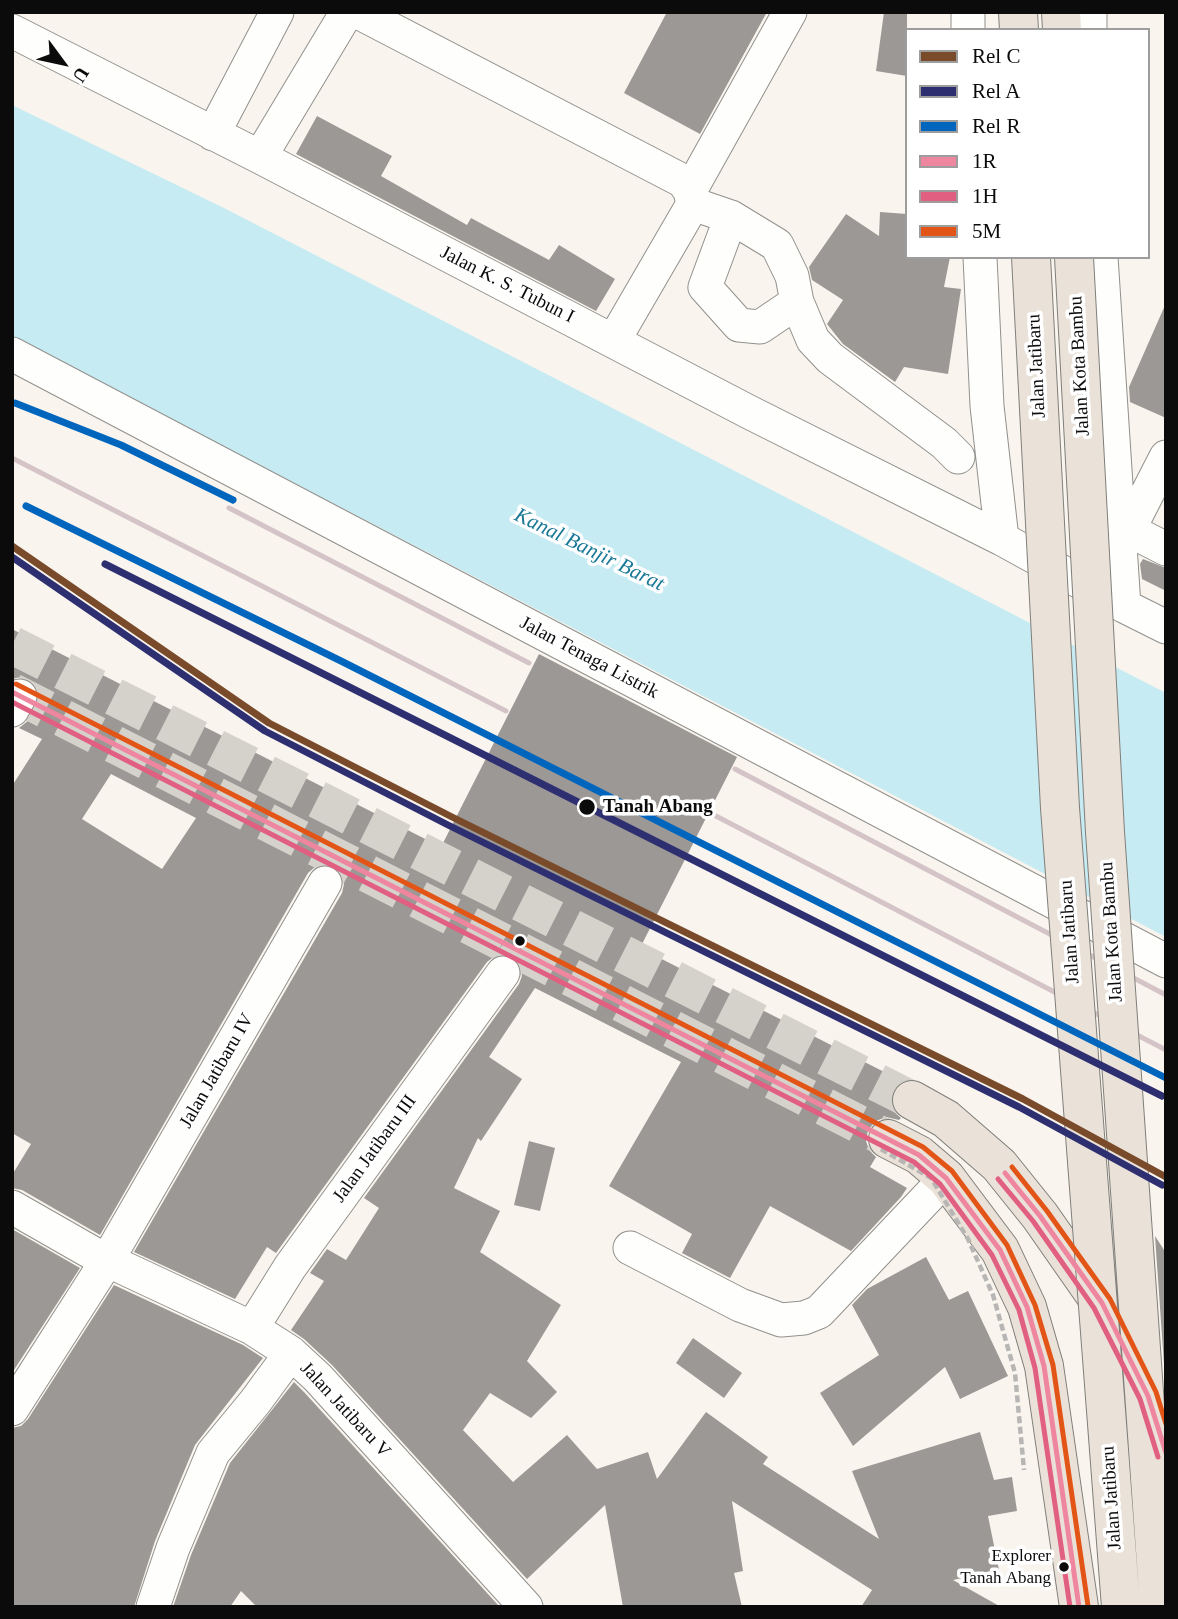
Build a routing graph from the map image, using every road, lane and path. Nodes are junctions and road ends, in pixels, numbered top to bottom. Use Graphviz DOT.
graph roads {
  1 [pos="277,12"];
  2 [pos="347,12"];
  3 [pos="358,12"];
  4 [pos="790,12"];
  5 [pos="12,31"];
  6 [pos="214,134"];
  7 [pos="260,157"];
  8 [pos="692,197"];
  9 [pos="731,217"];
  10 [pos="980,259"];
  11 [pos="1031,259"];
  12 [pos="1074,259"];
  13 [pos="1101,259"];
  14 [pos="797,302"];
  15 [pos="614,340"];
  16 [pos="12,354"];
  17 [pos="987,406"];
  18 [pos="958,457"];
  19 [pos="1166,457"];
  20 [pos="932,503"];
  21 [pos="1002,539"];
  22 [pos="1124,540"];
  23 [pos="1166,549"];
  24 [pos="1124,607"];
  25 [pos="1166,627"];
  26 [pos="325,883"];
  27 [pos="1166,961"];
  28 [pos="503,973"];
  29 [pos="912,1100"];
  30 [pos="885,1144"];
  31 [pos="946,1178"];
  32 [pos="12,1207"];
  33 [pos="629,1248"];
  34 [pos="108,1259"];
  35 [pos="252,1328"];
  36 [pos="291,1353"];
  37 [pos="12,1409"];
  38 [pos="1166,1454"];
  39 [pos="1024,1470"];
  40 [pos="1166,1472"];
  41 [pos="1062,1495"];
  42 [pos="153,1607"];
  43 [pos="526,1607"];
  44 [pos="1079,1607"];
  45 [pos="1121,1607"];
  46 [pos="1159,1607"];
  1 -- 6 [label="street"];
  2 -- 7 [label="street"];
  3 -- 8 [label="street"];
  4 -- 8 [label="street"];
  5 -- 6 [label="street, Jalan K. S. Tubun I"];
  6 -- 7 [label="street, Jalan K. S. Tubun I"];
  7 -- 15 [label="street, Jalan K. S. Tubun I"];
  8 -- 9 [label="street"];
  8 -- 15 [label="street"];
  9 -- 14 [label="street"];
  9 -- 14 [label="street"];
  10 -- 17 [label="street"];
  11 -- 45 [label="main road, Jalan Jatibaru, bridge"];
  12 -- 46 [label="main road, Jalan Kota Bambu, bridge"];
  13 -- 22 [label="street"];
  14 -- 18 [label="street"];
  15 -- 20 [label="street, Jalan K. S. Tubun I"];
  16 -- 27 [label="street, Jalan Tenaga Listrik"];
  17 -- 18 [label="street"];
  17 -- 21 [label="street"];
  18 -- 20 [label="street"];
  19 -- 22 [label="street"];
  20 -- 21 [label="street, Jalan K. S. Tubun I"];
  21 -- 24 [label="street, Jalan K. S. Tubun I"];
  22 -- 23 [label="street"];
  22 -- 24 [label="street"];
  24 -- 25 [label="street, Jalan K. S. Tubun I"];
  26 -- 34 [label="street, Jalan Jatibaru IV"];
  28 -- 35 [label="street, Jalan Jatibaru III"];
  29 -- 38 [label="main road"];
  30 -- 31 [label="main road"];
  30 -- 39 [label="path, bridge"];
  31 -- 33 [label="street"];
  31 -- 41 [label="main road"];
  32 -- 34 [label="street, Jalan Jatibaru V"];
  34 -- 35 [label="street, Jalan Jatibaru V"];
  34 -- 37 [label="street, Jalan Jatibaru IV"];
  35 -- 36 [label="street, Jalan Jatibaru V"];
  36 -- 42 [label="street"];
  36 -- 43 [label="street, Jalan Jatibaru V"];
  40 -- 41 [label="main road"];
  41 -- 44 [label="main road"];
}
